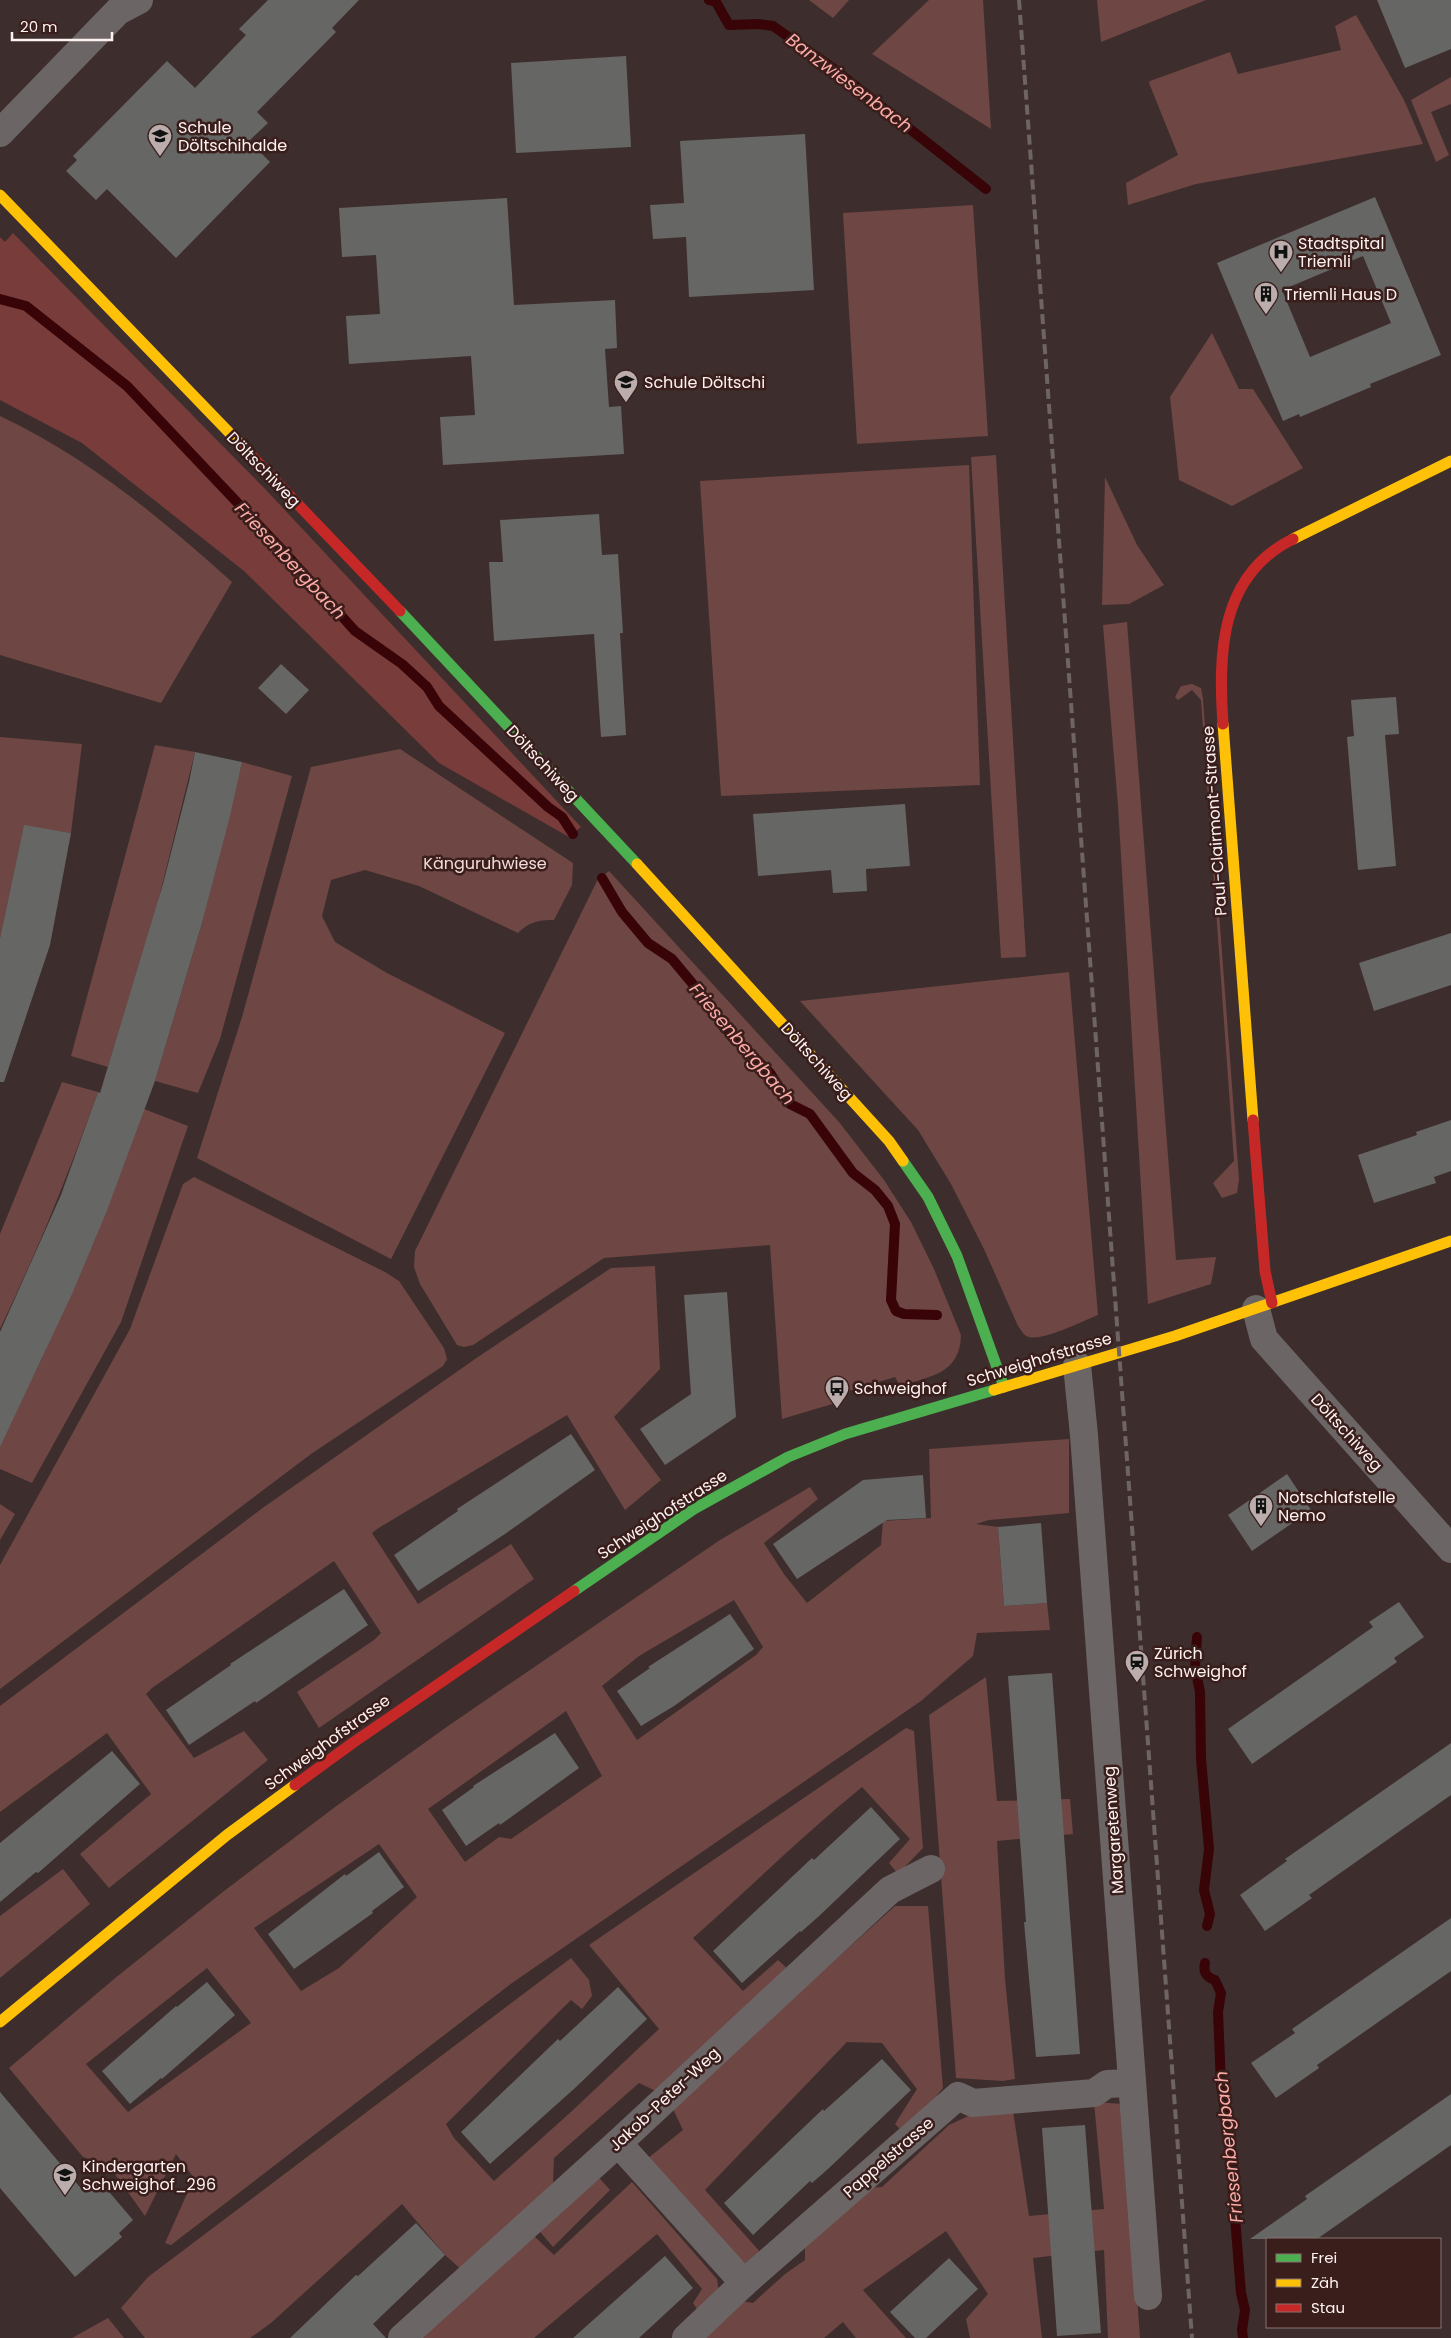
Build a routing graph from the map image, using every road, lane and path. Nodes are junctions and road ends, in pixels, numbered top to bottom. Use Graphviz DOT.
graph roads {
  1 [pos="139,0"];
  2 [pos="0,133"];
  3 [pos="0,195"];
  4 [pos="1451,461"];
  5 [pos="1451,1241"];
  6 [pos="1264,1306"];
  7 [pos="1077,1365"];
  8 [pos="1004,1387"];
  9 [pos="1451,1549"];
  10 [pos="931,1869"];
  11 [pos="0,2022"];
  12 [pos="1132,2083"];
  13 [pos="618,2143"];
  14 [pos="744,2283"];
  15 [pos="1148,2296"];
  16 [pos="402,2338"];
  17 [pos="686,2338"];
  1 -- 2 [label="street"];
  3 -- 8 [label="street, Döltschiweg"];
  4 -- 6 [label="street, Paul-Clairmont-Strasse"];
  5 -- 6 [label="street, Schweighofstrasse"];
  6 -- 7 [label="street, Schweighofstrasse"];
  6 -- 9 [label="street, Döltschiweg"];
  7 -- 8 [label="street, Schweighofstrasse"];
  7 -- 12 [label="street, Margaretenweg"];
  8 -- 11 [label="street, Schweighofstrasse"];
  10 -- 13 [label="street, Jakob-Peter-Weg"];
  12 -- 14 [label="street, Pappelstrasse"];
  12 -- 15 [label="street, Margaretenweg"];
  13 -- 14 [label="street"];
  13 -- 16 [label="street, Jakob-Peter-Weg"];
  14 -- 17 [label="street, Pappelstrasse"];
}
